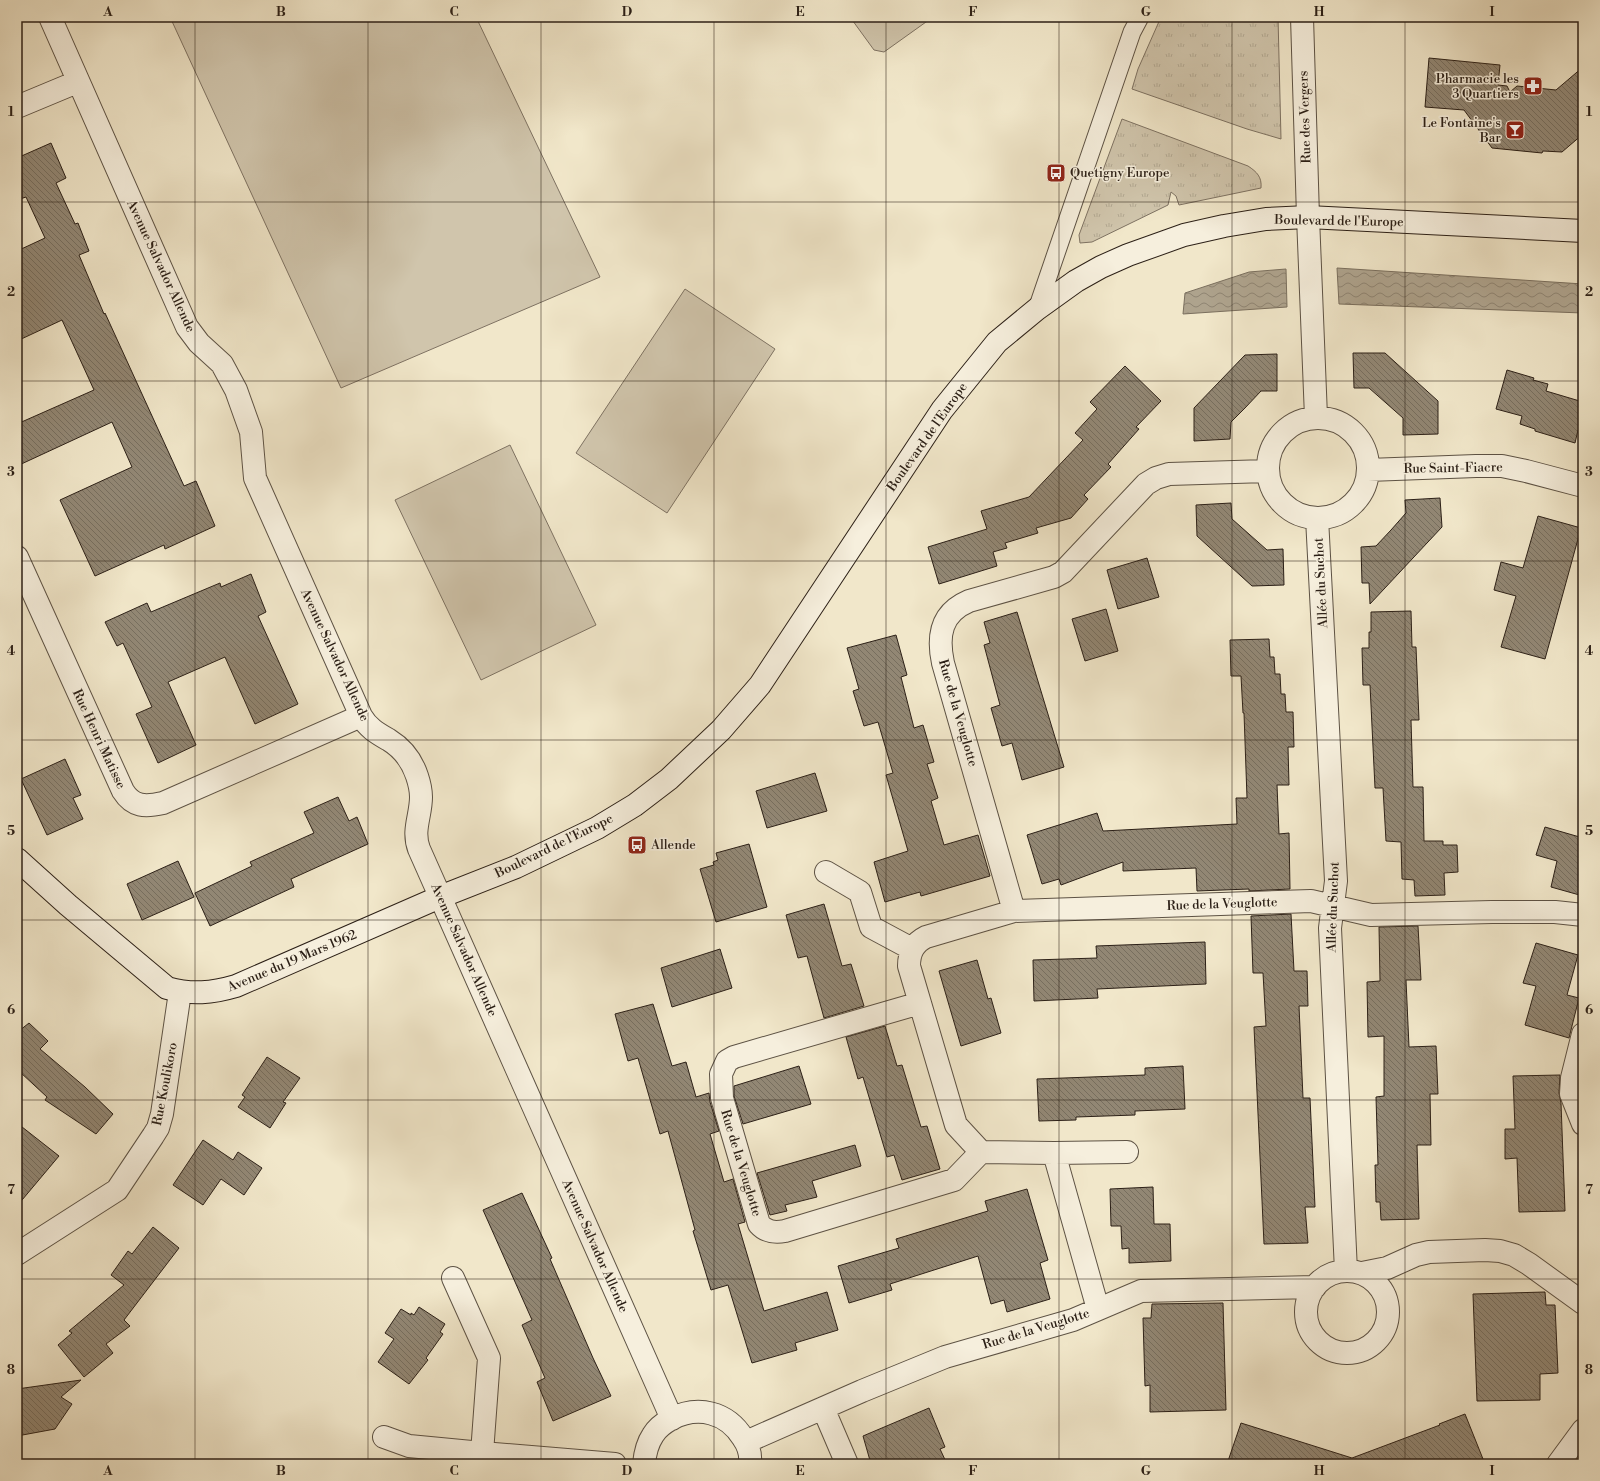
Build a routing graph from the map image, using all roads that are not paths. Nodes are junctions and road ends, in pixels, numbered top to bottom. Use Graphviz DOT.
graph roads {
  1 [pos="50,17"];
  2 [pos="1140,17"];
  3 [pos="1302,17"];
  4 [pos="77,82"];
  5 [pos="17,107"];
  6 [pos="1308,217"];
  7 [pos="1583,231"];
  8 [pos="1037,309"];
  9 [pos="1316,417"];
  10 [pos="1368,470"];
  11 [pos="1267,471"];
  12 [pos="1583,486"];
  13 [pos="1317,518"];
  14 [pos="17,557"];
  15 [pos="361,716"];
  16 [pos="17,859"];
  17 [pos="826,872"];
  18 [pos="440,897"];
  19 [pos="1333,907"];
  20 [pos="1014,910"];
  21 [pos="1583,915"];
  22 [pos="912,949"];
  23 [pos="180,992"];
  24 [pos="920,1003"];
  25 [pos="1583,1034"];
  26 [pos="1583,1124"];
  27 [pos="981,1152"];
  28 [pos="1127,1152"];
  29 [pos="1054,1153"];
  30 [pos="17,1254"];
  31 [pos="1354,1272"];
  32 [pos="452,1278"];
  33 [pos="1314,1287"];
  34 [pos="1583,1303"];
  35 [pos="1098,1309"];
  36 [pos="823,1408"];
  37 [pos="672,1419"];
  38 [pos="1583,1430"];
  39 [pos="384,1437"];
  40 [pos="746,1442"];
  41 [pos="482,1453"];
  42 [pos="1567,1460"];
  43 [pos="615,1464"];
  44 [pos="644,1464"];
  45 [pos="750,1464"];
  46 [pos="847,1464"];
  1 -- 4 [label="street, Avenue Salvador Allende"];
  2 -- 8 [label="lane"];
  3 -- 6 [label="street, Rue des Vergers"];
  4 -- 5 [label="street"];
  4 -- 15 [label="street, Avenue Salvador Allende"];
  6 -- 7 [label="street, Boulevard de l'Europe"];
  6 -- 8 [label="street, Boulevard de l'Europe"];
  6 -- 9 [label="street, Rue des Vergers"];
  8 -- 18 [label="street, Boulevard de l'Europe"];
  9 -- 10 [label="street"];
  9 -- 11 [label="street"];
  10 -- 12 [label="street, Rue Saint-Fiacre"];
  10 -- 13 [label="street"];
  11 -- 13 [label="street"];
  11 -- 20 [label="street, Rue de la Veuglotte"];
  13 -- 19 [label="street, Allée du Suchot"];
  14 -- 15 [label="street, Rue Henri Matisse"];
  15 -- 18 [label="street, Avenue Salvador Allende"];
  16 -- 23 [label="street, Avenue du 19 Mars 1962"];
  17 -- 22 [label="street"];
  18 -- 23 [label="street, Avenue du 19 Mars 1962"];
  18 -- 37 [label="street, Avenue Salvador Allende"];
  19 -- 20 [label="street, Rue de la Veuglotte"];
  19 -- 21 [label="street, Rue de la Veuglotte"];
  19 -- 31 [label="street, Allée du Suchot"];
  20 -- 22 [label="street, Rue de la Veuglotte"];
  22 -- 24 [label="street"];
  23 -- 30 [label="street, Rue Koulikoro"];
  24 -- 27 [label="street"];
  24 -- 27 [label="street, Rue de la Veuglotte"];
  25 -- 26 [label="street"];
  27 -- 29 [label="street"];
  28 -- 29 [label="street"];
  29 -- 35 [label="street, Rue de la Veuglotte"];
  31 -- 33 [label="street"];
  31 -- 33 [label="street"];
  31 -- 34 [label="street"];
  32 -- 41 [label="street"];
  33 -- 35 [label="street"];
  35 -- 36 [label="street, Rue de la Veuglotte"];
  36 -- 40 [label="street, Rue de la Veuglotte"];
  36 -- 46 [label="street"];
  37 -- 40 [label="street"];
  37 -- 44 [label="street"];
  38 -- 42 [label="street"];
  39 -- 41 [label="street"];
  40 -- 45 [label="street"];
  41 -- 43 [label="street"];
}
